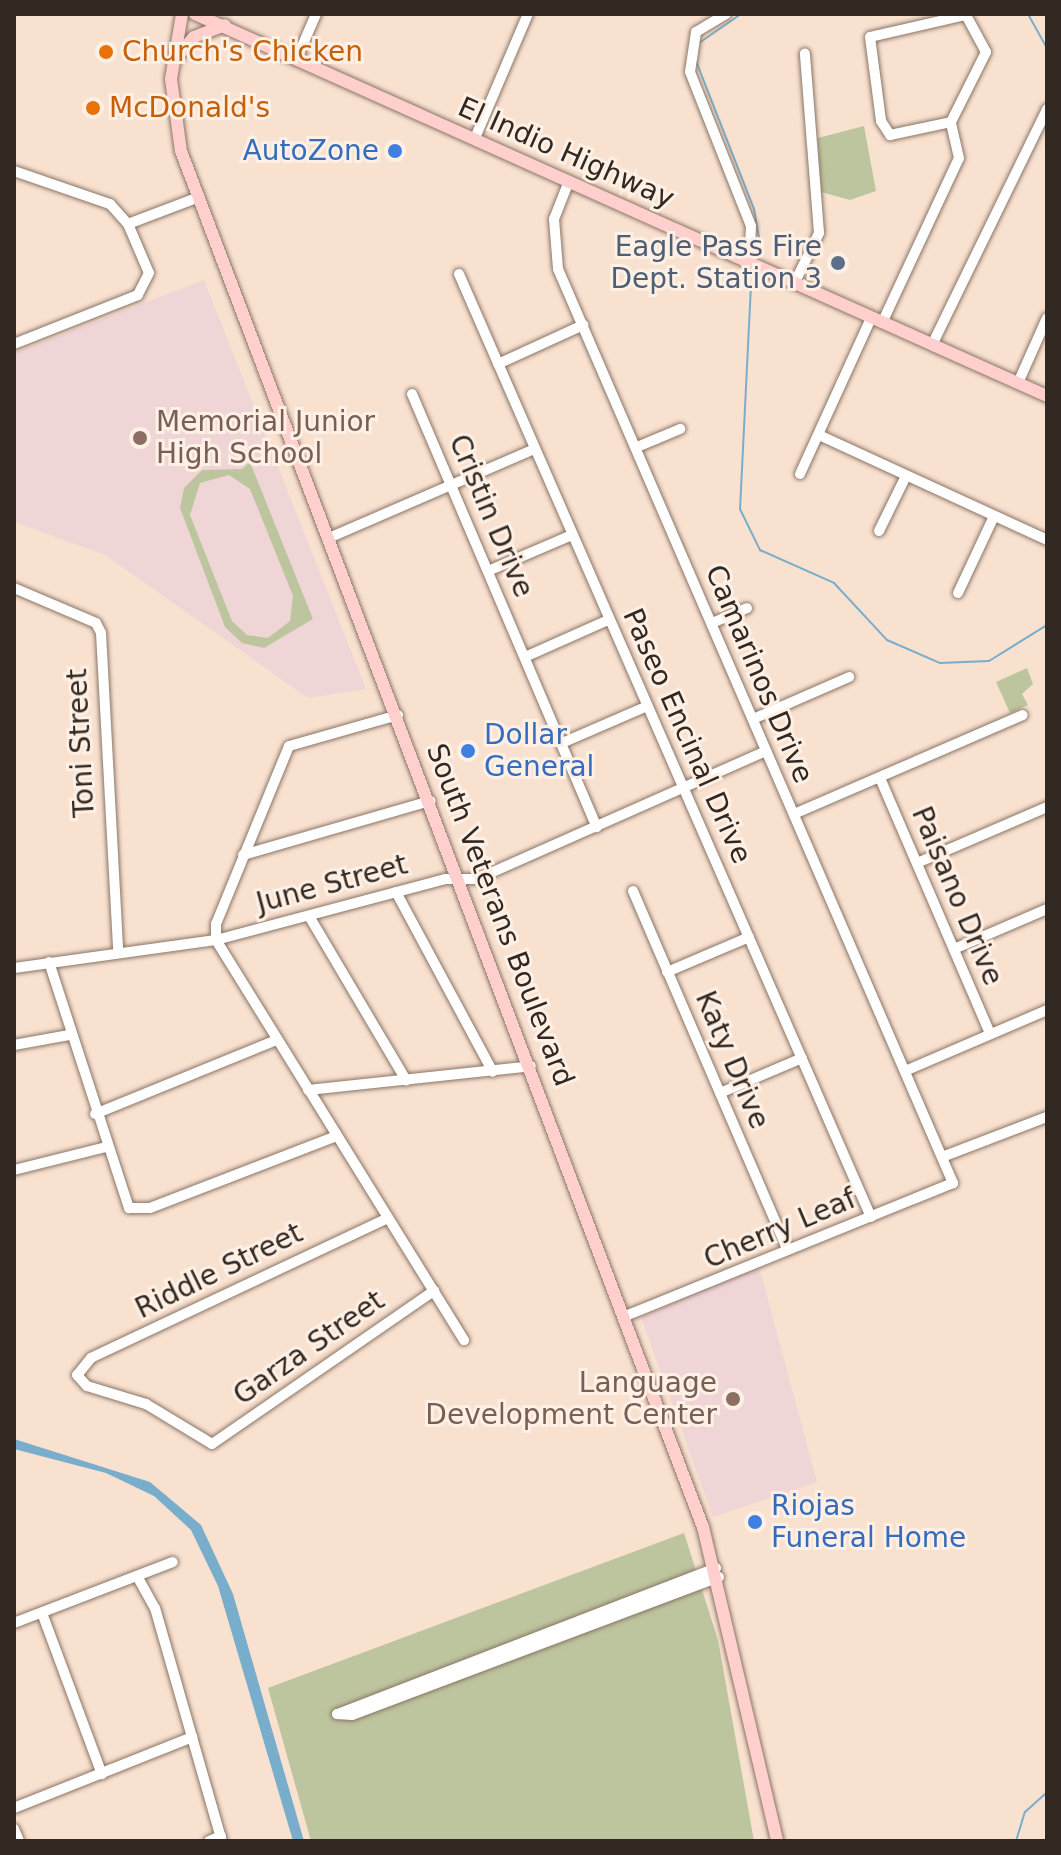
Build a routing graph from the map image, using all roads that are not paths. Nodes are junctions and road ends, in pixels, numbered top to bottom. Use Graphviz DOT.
graph roads {
  1 [pos="182,14"];
  2 [pos="195,14"];
  3 [pos="316,14"];
  4 [pos="528,14"];
  5 [pos="726,14"];
  6 [pos="225,25"];
  7 [pos="805,54"];
  8 [pos="297,58"];
  9 [pos="173,63"];
  10 [pos="1047,109"];
  11 [pos="951,122"];
  12 [pos="475,138"];
  13 [pos="14,171"];
  14 [pos="569,181"];
  15 [pos="199,197"];
  16 [pos="128,224"];
  17 [pos="749,261"];
  18 [pos="459,274"];
  19 [pos="795,282"];
  20 [pos="1047,318"];
  21 [pos="877,320"];
  22 [pos="583,325"];
  23 [pos="14,344"];
  24 [pos="932,345"];
  25 [pos="498,364"];
  26 [pos="1018,383"];
  27 [pos="412,394"];
  28 [pos="1047,396"];
  29 [pos="680,429"];
  30 [pos="819,435"];
  31 [pos="637,447"];
  32 [pos="534,449"];
  33 [pos="800,474"];
  34 [pos="906,476"];
  35 [pos="451,485"];
  36 [pos="994,516"];
  37 [pos="879,531"];
  38 [pos="572,535"];
  39 [pos="331,537"];
  40 [pos="1047,540"];
  41 [pos="488,571"];
  42 [pos="14,588"];
  43 [pos="958,593"];
  44 [pos="747,608"];
  45 [pos="608,620"];
  46 [pos="712,623"];
  47 [pos="525,657"];
  48 [pos="849,677"];
  49 [pos="645,707"];
  50 [pos="398,715"];
  51 [pos="1023,715"];
  52 [pos="753,719"];
  53 [pos="562,743"];
  54 [pos="766,751"];
  55 [pos="880,778"];
  56 [pos="681,789"];
  57 [pos="430,801"];
  58 [pos="1047,807"];
  59 [pos="794,814"];
  60 [pos="597,827"];
  61 [pos="243,855"];
  62 [pos="917,863"];
  63 [pos="461,880"];
  64 [pos="633,891"];
  65 [pos="396,892"];
  66 [pos="1047,909"];
  67 [pos="309,916"];
  68 [pos="749,937"];
  69 [pos="216,940"];
  70 [pos="954,949"];
  71 [pos="118,950"];
  72 [pos="14,968"];
  73 [pos="50,968"];
  74 [pos="667,972"];
  75 [pos="1047,1010"];
  76 [pos="990,1034"];
  77 [pos="69,1035"];
  78 [pos="276,1040"];
  79 [pos="14,1045"];
  80 [pos="802,1058"];
  81 [pos="531,1066"];
  82 [pos="905,1071"];
  83 [pos="493,1072"];
  84 [pos="406,1080"];
  85 [pos="308,1090"];
  86 [pos="720,1093"];
  87 [pos="95,1114"];
  88 [pos="1047,1117"];
  89 [pos="337,1136"];
  90 [pos="106,1147"];
  91 [pos="942,1157"];
  92 [pos="14,1170"];
  93 [pos="953,1183"];
  94 [pos="871,1217"];
  95 [pos="388,1218"];
  96 [pos="787,1248"];
  97 [pos="434,1291"];
  98 [pos="625,1316"];
  99 [pos="464,1340"];
  100 [pos="212,1444"];
  101 [pos="173,1562"];
  102 [pos="717,1572"];
  103 [pos="137,1576"];
  104 [pos="627,1600"];
  105 [pos="631,1611"];
  106 [pos="42,1613"];
  107 [pos="14,1623"];
  108 [pos="549,1636"];
  109 [pos="406,1689"];
  110 [pos="192,1737"];
  111 [pos="102,1774"];
  112 [pos="14,1808"];
  113 [pos="14,1829"];
  114 [pos="222,1838"];
  115 [pos="19,1841"];
  116 [pos="209,1841"];
  117 [pos="777,1841"];
  1 -- 9 [label="main road, South Veterans Boulevard"];
  2 -- 6 [label="main road, El Indio Highway"];
  3 -- 8 [label="street"];
  4 -- 12 [label="street"];
  5 -- 17 [label="street"];
  6 -- 8 [label="main road, El Indio Highway"];
  6 -- 9 [label="main road"];
  7 -- 19 [label="street"];
  8 -- 12 [label="main road, El Indio Highway"];
  9 -- 15 [label="main road, South Veterans Boulevard"];
  10 -- 24 [label="street"];
  11 -- 11 [label="street"];
  11 -- 21 [label="street"];
  12 -- 14 [label="main road, El Indio Highway"];
  13 -- 16 [label="street"];
  14 -- 17 [label="main road, El Indio Highway"];
  14 -- 22 [label="street, Camarinos Drive"];
  15 -- 16 [label="street"];
  15 -- 39 [label="main road, South Veterans Boulevard"];
  16 -- 23 [label="street"];
  17 -- 19 [label="main road, El Indio Highway"];
  18 -- 25 [label="street, Paseo Encinal Drive"];
  19 -- 21 [label="main road, El Indio Highway"];
  20 -- 26 [label="street"];
  21 -- 24 [label="main road, El Indio Highway"];
  21 -- 30 [label="street"];
  22 -- 25 [label="street"];
  22 -- 31 [label="street, Camarinos Drive"];
  24 -- 26 [label="main road, El Indio Highway"];
  25 -- 32 [label="street, Paseo Encinal Drive"];
  26 -- 28 [label="main road, El Indio Highway"];
  27 -- 35 [label="street, Cristin Drive"];
  29 -- 31 [label="street"];
  30 -- 33 [label="street"];
  30 -- 34 [label="street"];
  31 -- 46 [label="street, Camarinos Drive"];
  32 -- 35 [label="street"];
  32 -- 38 [label="street, Paseo Encinal Drive"];
  34 -- 36 [label="street"];
  34 -- 37 [label="street"];
  35 -- 39 [label="street"];
  35 -- 41 [label="street, Cristin Drive"];
  36 -- 40 [label="street"];
  36 -- 43 [label="street"];
  38 -- 41 [label="street"];
  38 -- 45 [label="street, Paseo Encinal Drive"];
  39 -- 50 [label="main road, South Veterans Boulevard"];
  41 -- 47 [label="street, Cristin Drive"];
  42 -- 71 [label="street, Toni Street"];
  44 -- 46 [label="street"];
  45 -- 47 [label="street"];
  45 -- 49 [label="street, Paseo Encinal Drive"];
  46 -- 52 [label="street, Camarinos Drive"];
  47 -- 53 [label="street, Cristin Drive"];
  48 -- 52 [label="street"];
  49 -- 53 [label="street"];
  49 -- 56 [label="street, Paseo Encinal Drive"];
  50 -- 57 [label="main road, South Veterans Boulevard"];
  50 -- 61 [label="street"];
  51 -- 55 [label="street"];
  52 -- 54 [label="street, Camarinos Drive"];
  53 -- 60 [label="street, Cristin Drive"];
  54 -- 56 [label="street, June Street"];
  54 -- 59 [label="street, Camarinos Drive"];
  55 -- 59 [label="street"];
  55 -- 62 [label="street, Paisano Drive"];
  56 -- 60 [label="street, June Street"];
  56 -- 68 [label="street, Paseo Encinal Drive"];
  57 -- 61 [label="street"];
  57 -- 63 [label="main road, South Veterans Boulevard"];
  58 -- 62 [label="street"];
  59 -- 82 [label="street, Camarinos Drive"];
  60 -- 63 [label="street, June Street"];
  61 -- 69 [label="street"];
  62 -- 70 [label="street, Paisano Drive"];
  63 -- 65 [label="street, June Street"];
  63 -- 81 [label="main road, South Veterans Boulevard"];
  64 -- 74 [label="street, Katy Drive"];
  65 -- 67 [label="street, June Street"];
  65 -- 83 [label="street"];
  66 -- 70 [label="street"];
  67 -- 69 [label="street, June Street"];
  67 -- 84 [label="street"];
  68 -- 74 [label="street"];
  68 -- 80 [label="street, Paseo Encinal Drive"];
  69 -- 71 [label="street, June Street"];
  69 -- 78 [label="street"];
  70 -- 76 [label="street, Paisano Drive"];
  71 -- 73 [label="street, June Street"];
  72 -- 73 [label="street, June Street"];
  73 -- 77 [label="street"];
  74 -- 86 [label="street, Katy Drive"];
  75 -- 76 [label="street"];
  76 -- 82 [label="street"];
  77 -- 79 [label="street"];
  77 -- 87 [label="street"];
  78 -- 85 [label="street"];
  78 -- 87 [label="street"];
  80 -- 86 [label="street"];
  80 -- 94 [label="street, Paseo Encinal Drive"];
  81 -- 83 [label="street"];
  81 -- 98 [label="main road, South Veterans Boulevard"];
  82 -- 91 [label="street, Camarinos Drive"];
  83 -- 84 [label="street"];
  84 -- 85 [label="street"];
  85 -- 89 [label="street"];
  86 -- 96 [label="street, Katy Drive"];
  87 -- 90 [label="street"];
  88 -- 91 [label="street"];
  89 -- 90 [label="street"];
  89 -- 95 [label="street"];
  90 -- 92 [label="street"];
  91 -- 93 [label="street, Camarinos Drive"];
  93 -- 94 [label="street, Cherry Leaf"];
  94 -- 96 [label="street, Cherry Leaf"];
  95 -- 97 [label="street"];
  95 -- 100 [label="street, Riddle Street"];
  96 -- 98 [label="street, Cherry Leaf"];
  97 -- 99 [label="street"];
  97 -- 100 [label="street, Garza Street"];
  98 -- 102 [label="main road, South Veterans Boulevard"];
  101 -- 103 [label="street"];
  102 -- 104 [label="street"];
  102 -- 105 [label="street"];
  102 -- 117 [label="main road, South Veterans Boulevard"];
  103 -- 106 [label="street"];
  103 -- 110 [label="street"];
  104 -- 105 [label="street"];
  104 -- 108 [label="street"];
  105 -- 108 [label="street"];
  106 -- 107 [label="street"];
  106 -- 111 [label="street"];
  108 -- 109 [label="street"];
  109 -- 109 [label="street"];
  110 -- 111 [label="street"];
  110 -- 114 [label="street"];
  111 -- 112 [label="street"];
  113 -- 115 [label="street"];
  114 -- 116 [label="street"];
}
